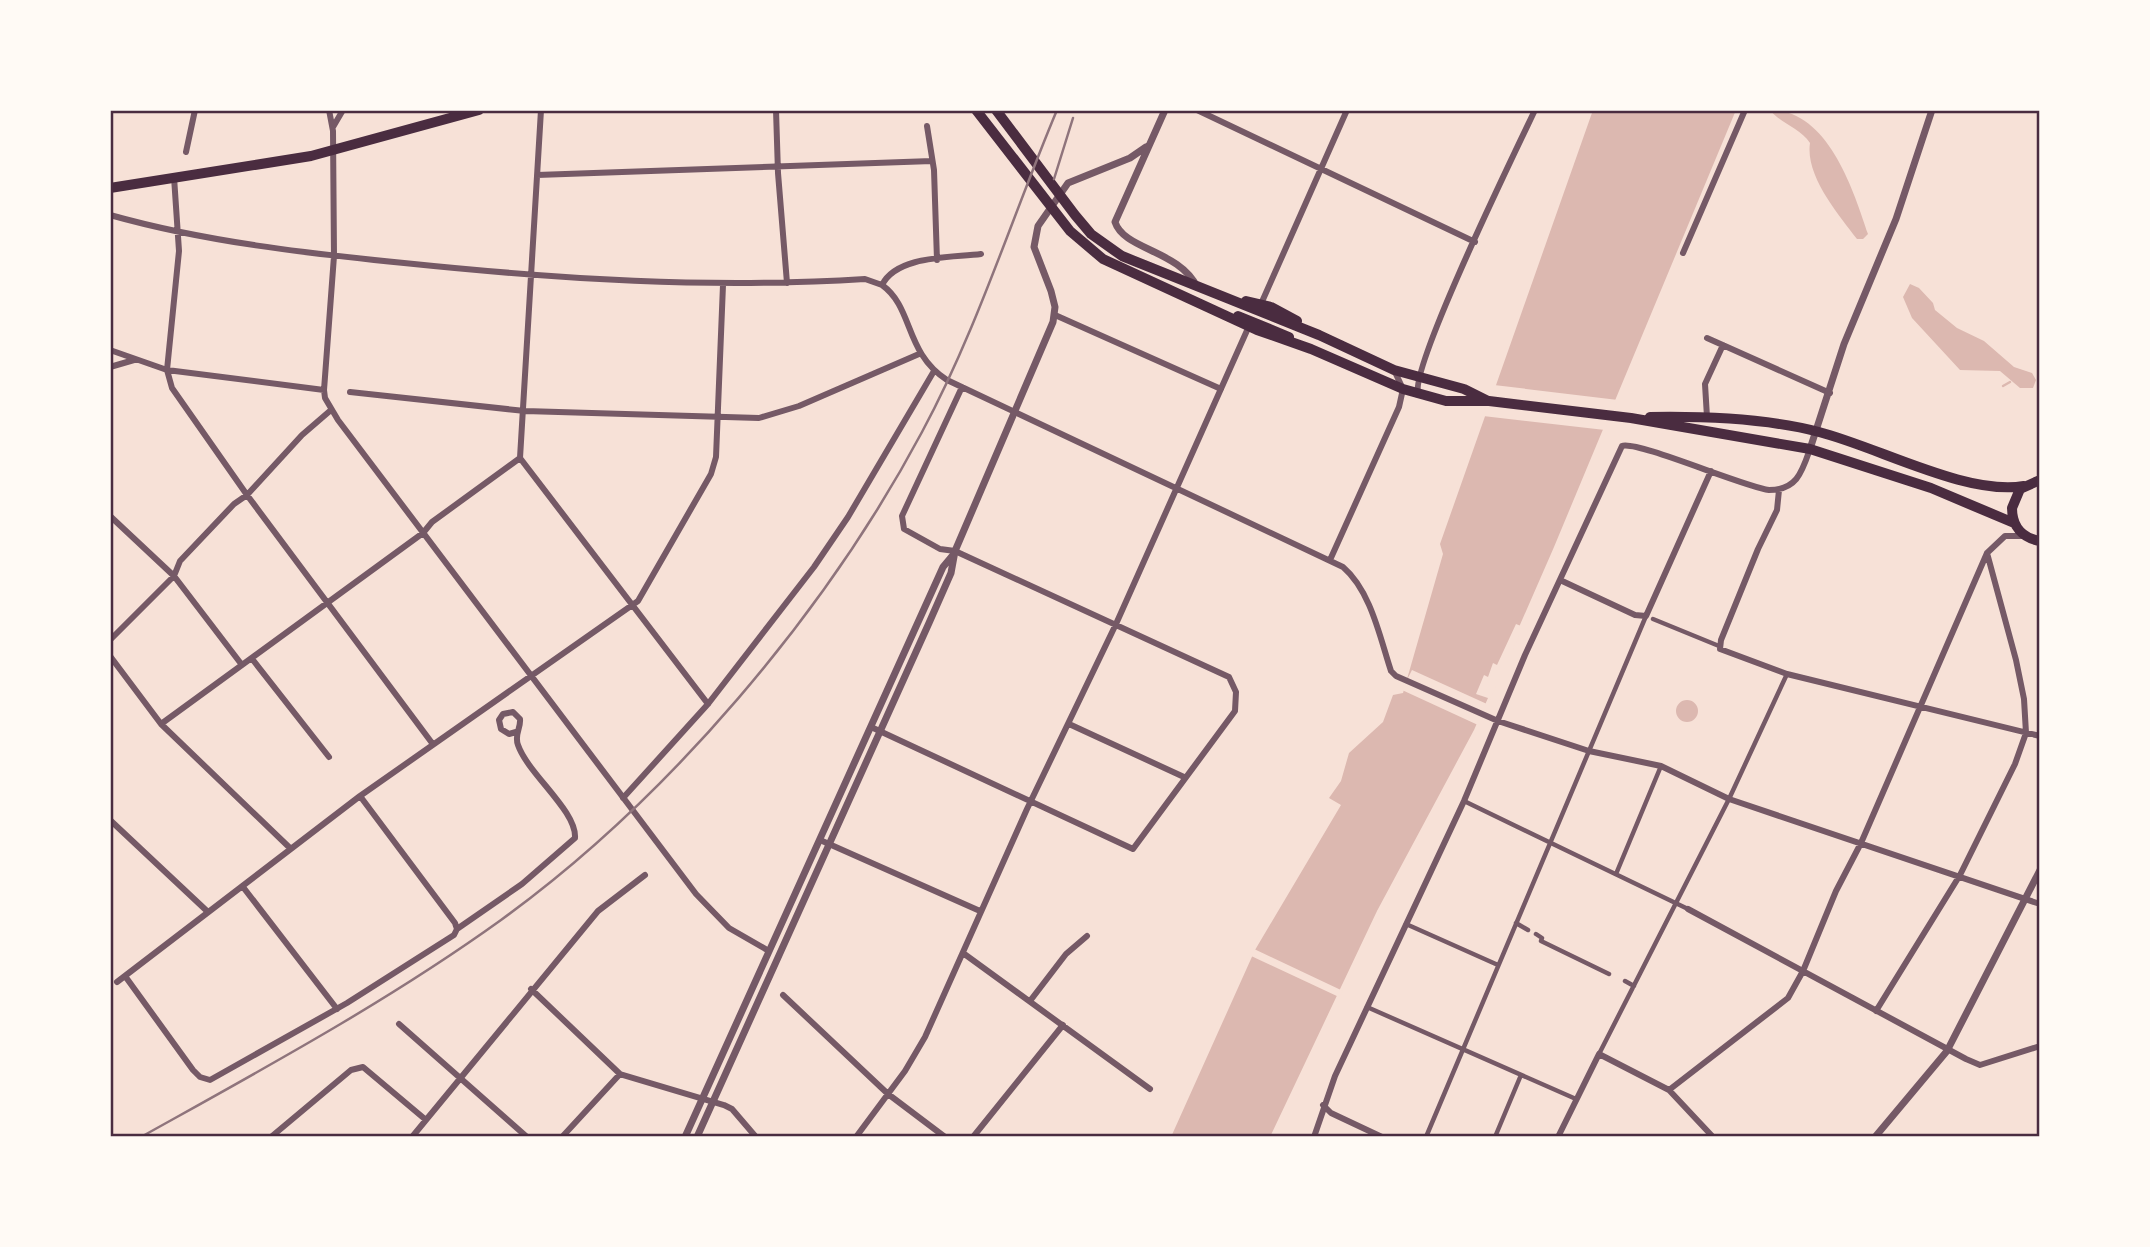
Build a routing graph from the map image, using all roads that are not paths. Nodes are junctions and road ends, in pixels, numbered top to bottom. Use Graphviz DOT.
graph roads {
  1 [pos="195,110"];
  2 [pos="329,110"];
  3 [pos="342,110"];
  4 [pos="479,110"];
  5 [pos="541,110"];
  6 [pos="776,110"];
  7 [pos="976,110"];
  8 [pos="996,110"];
  9 [pos="1165,110"];
  10 [pos="1196,110"];
  11 [pos="1347,110"];
  12 [pos="1745,110"];
  13 [pos="1932,110"];
  14 [pos="1531,111"];
  15 [pos="927,126"];
  16 [pos="333,127"];
  17 [pos="1146,147"];
  18 [pos="334,151"];
  19 [pos="186,152"];
  20 [pos="932,161"];
  21 [pos="777,166"];
  22 [pos="1322,170"];
  23 [pos="537,175"];
  24 [pos="174,177"];
  25 [pos="110,188"];
  26 [pos="110,215"];
  27 [pos="177,232"];
  28 [pos="1475,242"];
  29 [pos="1683,253"];
  30 [pos="981,254"];
  31 [pos="334,256"];
  32 [pos="937,260"];
  33 [pos="532,277"];
  34 [pos="787,283"];
  35 [pos="723,285"];
  36 [pos="882,285"];
  37 [pos="1197,288"];
  38 [pos="1215,295"];
  39 [pos="1261,304"];
  40 [pos="1215,309"];
  41 [pos="1055,315"];
  42 [pos="1249,326"];
  43 [pos="1319,335"];
  44 [pos="1707,338"];
  45 [pos="1723,345"];
  46 [pos="1311,349"];
  47 [pos="110,350"];
  48 [pos="919,354"];
  49 [pos="135,360"];
  50 [pos="110,367"];
  51 [pos="167,370"];
  52 [pos="1394,370"];
  53 [pos="934,371"];
  54 [pos="1418,386"];
  55 [pos="962,387"];
  56 [pos="1221,389"];
  57 [pos="1403,389"];
  58 [pos="324,390"];
  59 [pos="350,392"];
  60 [pos="1830,393"];
  61 [pos="1489,401"];
  62 [pos="331,410"];
  63 [pos="525,411"];
  64 [pos="1015,411"];
  65 [pos="1707,417"];
  66 [pos="1631,418"];
  67 [pos="718,419"];
  68 [pos="1817,431"];
  69 [pos="1810,449"];
  70 [pos="520,458"];
  71 [pos="1711,471"];
  72 [pos="2040,480"];
  73 [pos="2024,486"];
  74 [pos="1175,487"];
  75 [pos="1779,490"];
  76 [pos="247,495"];
  77 [pos="110,516"];
  78 [pos="2014,523"];
  79 [pos="423,533"];
  80 [pos="2035,540"];
  81 [pos="956,551"];
  82 [pos="1987,553"];
  83 [pos="1330,560"];
  84 [pos="174,576"];
  85 [pos="1560,580"];
  86 [pos="328,605"];
  87 [pos="631,605"];
  88 [pos="1649,617"];
  89 [pos="1116,624"];
  90 [pos="110,640"];
  91 [pos="1719,646"];
  92 [pos="110,656"];
  93 [pos="253,660"];
  94 [pos="242,665"];
  95 [pos="1787,674"];
  96 [pos="531,675"];
  97 [pos="708,704"];
  98 [pos="1919,707"];
  99 [pos="1498,721"];
  100 [pos="161,724"];
  101 [pos="1069,724"];
  102 [pos="871,727"];
  103 [pos="880,731"];
  104 [pos="516,732"];
  105 [pos="2026,733"];
  106 [pos="2040,736"];
  107 [pos="432,743"];
  108 [pos="1589,751"];
  109 [pos="329,757"];
  110 [pos="1661,766"];
  111 [pos="1184,777"];
  112 [pos="360,796"];
  113 [pos="623,798"];
  114 [pos="1728,799"];
  115 [pos="1464,801"];
  116 [pos="1032,802"];
  117 [pos="110,820"];
  118 [pos="820,840"];
  119 [pos="1552,841"];
  120 [pos="828,843"];
  121 [pos="1861,844"];
  122 [pos="291,849"];
  123 [pos="2040,870"];
  124 [pos="1616,874"];
  125 [pos="645,875"];
  126 [pos="1960,875"];
  127 [pos="243,887"];
  128 [pos="2022,900"];
  129 [pos="1676,904"];
  130 [pos="2040,904"];
  131 [pos="1688,909"];
  132 [pos="980,911"];
  133 [pos="208,912"];
  134 [pos="1405,923"];
  135 [pos="1516,923"];
  136 [pos="457,929"];
  137 [pos="1528,930"];
  138 [pos="1536,934"];
  139 [pos="1087,936"];
  140 [pos="769,951"];
  141 [pos="963,953"];
  142 [pos="1498,965"];
  143 [pos="1803,971"];
  144 [pos="1609,974"];
  145 [pos="125,976"];
  146 [pos="117,982"];
  147 [pos="1625,982"];
  148 [pos="1634,986"];
  149 [pos="531,989"];
  150 [pos="783,995"];
  151 [pos="1030,1000"];
  152 [pos="1366,1007"];
  153 [pos="337,1009"];
  154 [pos="1876,1012"];
  155 [pos="399,1024"];
  156 [pos="1063,1025"];
  157 [pos="2040,1046"];
  158 [pos="1461,1051"];
  159 [pos="1947,1051"];
  160 [pos="1599,1054"];
  161 [pos="620,1074"];
  162 [pos="1521,1075"];
  163 [pos="461,1076"];
  164 [pos="1150,1089"];
  165 [pos="1669,1090"];
  166 [pos="888,1094"];
  167 [pos="704,1098"];
  168 [pos="1576,1099"];
  169 [pos="713,1101"];
  170 [pos="1323,1105"];
  171 [pos="426,1120"];
  172 [pos="271,1137"];
  173 [pos="412,1137"];
  174 [pos="527,1137"];
  175 [pos="562,1137"];
  176 [pos="685,1137"];
  177 [pos="697,1137"];
  178 [pos="757,1137"];
  179 [pos="856,1137"];
  180 [pos="945,1137"];
  181 [pos="973,1137"];
  182 [pos="1314,1137"];
  183 [pos="1382,1137"];
  184 [pos="1426,1137"];
  185 [pos="1495,1137"];
  186 [pos="1558,1137"];
  187 [pos="1713,1137"];
  188 [pos="1875,1137"];
  1 -- 19 [label="street"];
  2 -- 16 [label="street"];
  3 -- 16 [label="street"];
  4 -- 18 [label="highway"];
  5 -- 23 [label="street"];
  6 -- 21 [label="street"];
  7 -- 40 [label="highway"];
  8 -- 37 [label="highway"];
  9 -- 17 [label="street"];
  10 -- 22 [label="street"];
  11 -- 22 [label="street"];
  12 -- 29 [label="street"];
  13 -- 60 [label="street"];
  14 -- 28 [label="street"];
  15 -- 20 [label="street"];
  16 -- 18 [label="street"];
  17 -- 37 [label="street"];
  17 -- 41 [label="street"];
  18 -- 24 [label="highway"];
  18 -- 31 [label="street"];
  20 -- 21 [label="street"];
  20 -- 32 [label="street"];
  21 -- 23 [label="street"];
  21 -- 34 [label="street"];
  22 -- 28 [label="street"];
  22 -- 39 [label="street"];
  23 -- 33 [label="street"];
  24 -- 25 [label="highway"];
  24 -- 27 [label="street"];
  26 -- 27 [label="street"];
  27 -- 31 [label="street"];
  27 -- 51 [label="street"];
  28 -- 54 [label="street"];
  30 -- 32 [label="street"];
  31 -- 33 [label="street"];
  31 -- 58 [label="street"];
  32 -- 36 [label="street"];
  33 -- 35 [label="street"];
  33 -- 63 [label="street"];
  34 -- 35 [label="street"];
  34 -- 36 [label="street"];
  35 -- 67 [label="street"];
  36 -- 48 [label="street"];
  37 -- 38 [label="highway"];
  38 -- 39 [label="highway"];
  38 -- 43 [label="highway"];
  39 -- 43 [label="highway"];
  40 -- 42 [label="highway"];
  40 -- 46 [label="highway"];
  41 -- 56 [label="street"];
  41 -- 64 [label="street"];
  42 -- 46 [label="highway"];
  42 -- 56 [label="street"];
  43 -- 52 [label="highway"];
  44 -- 45 [label="street"];
  45 -- 60 [label="street"];
  45 -- 65 [label="street"];
  46 -- 57 [label="highway"];
  47 -- 49 [label="street"];
  48 -- 53 [label="street"];
  48 -- 67 [label="street"];
  49 -- 50 [label="street"];
  49 -- 51 [label="street"];
  51 -- 58 [label="street"];
  51 -- 76 [label="street"];
  52 -- 54 [label="highway"];
  52 -- 57 [label="street"];
  53 -- 55 [label="street"];
  53 -- 97 [label="street"];
  54 -- 57 [label="highway"];
  54 -- 61 [label="highway"];
  54 -- 61 [label="highway"];
  55 -- 64 [label="street"];
  55 -- 81 [label="street"];
  56 -- 74 [label="street"];
  57 -- 83 [label="street"];
  58 -- 62 [label="street"];
  59 -- 63 [label="street"];
  60 -- 68 [label="street"];
  61 -- 66 [label="highway"];
  62 -- 76 [label="street"];
  62 -- 79 [label="street"];
  63 -- 67 [label="street"];
  63 -- 70 [label="street"];
  64 -- 74 [label="street"];
  64 -- 81 [label="street"];
  65 -- 66 [label="highway"];
  65 -- 68 [label="highway"];
  66 -- 69 [label="highway"];
  67 -- 87 [label="street"];
  68 -- 69 [label="street"];
  68 -- 73 [label="highway"];
  69 -- 75 [label="street"];
  69 -- 78 [label="highway"];
  70 -- 79 [label="street"];
  70 -- 87 [label="street"];
  71 -- 75 [label="street"];
  71 -- 85 [label="street"];
  71 -- 88 [label="street"];
  72 -- 73 [label="highway"];
  73 -- 78 [label="highway"];
  74 -- 83 [label="street"];
  74 -- 89 [label="street"];
  75 -- 91 [label="street"];
  76 -- 84 [label="street"];
  76 -- 86 [label="street"];
  77 -- 84 [label="street"];
  78 -- 80 [label="highway"];
  79 -- 86 [label="street"];
  79 -- 96 [label="street"];
  80 -- 82 [label="street"];
  81 -- 89 [label="street"];
  81 -- 102 [label="street"];
  81 -- 103 [label="street"];
  82 -- 98 [label="street"];
  82 -- 105 [label="street"];
  83 -- 99 [label="street"];
  84 -- 90 [label="street"];
  84 -- 94 [label="street"];
  85 -- 88 [label="street"];
  85 -- 99 [label="street"];
  86 -- 93 [label="street"];
  86 -- 107 [label="street"];
  87 -- 96 [label="street"];
  87 -- 97 [label="street"];
  88 -- 91 [label="street"];
  88 -- 108 [label="street"];
  89 -- 101 [label="street"];
  89 -- 111 [label="street"];
  91 -- 95 [label="street"];
  92 -- 100 [label="street"];
  93 -- 94 [label="street"];
  93 -- 109 [label="street"];
  94 -- 100 [label="street"];
  95 -- 98 [label="street"];
  95 -- 114 [label="street"];
  96 -- 107 [label="street"];
  96 -- 113 [label="street"];
  97 -- 113 [label="street"];
  98 -- 105 [label="street"];
  98 -- 121 [label="street"];
  99 -- 108 [label="street"];
  99 -- 115 [label="street"];
  100 -- 122 [label="street"];
  101 -- 111 [label="street"];
  101 -- 116 [label="street"];
  102 -- 103 [label="street"];
  102 -- 118 [label="street"];
  103 -- 116 [label="street"];
  103 -- 120 [label="street"];
  104 -- 136 [label="street"];
  105 -- 106 [label="street"];
  105 -- 126 [label="street"];
  107 -- 112 [label="street"];
  108 -- 110 [label="street"];
  108 -- 119 [label="street"];
  110 -- 114 [label="street"];
  110 -- 124 [label="street"];
  111 -- 116 [label="street"];
  112 -- 122 [label="street"];
  112 -- 136 [label="street"];
  113 -- 140 [label="street"];
  114 -- 121 [label="street"];
  114 -- 129 [label="street"];
  115 -- 119 [label="street"];
  115 -- 134 [label="street"];
  116 -- 132 [label="street"];
  117 -- 133 [label="street"];
  118 -- 120 [label="street"];
  118 -- 140 [label="street"];
  119 -- 124 [label="street"];
  119 -- 135 [label="street"];
  120 -- 132 [label="street"];
  120 -- 169 [label="street"];
  121 -- 126 [label="street"];
  121 -- 143 [label="street"];
  122 -- 127 [label="street"];
  123 -- 128 [label="street"];
  124 -- 129 [label="street"];
  125 -- 149 [label="street"];
  126 -- 128 [label="street"];
  126 -- 154 [label="street"];
  127 -- 133 [label="street"];
  127 -- 153 [label="street"];
  128 -- 130 [label="street"];
  128 -- 159 [label="street"];
  129 -- 131 [label="street"];
  129 -- 148 [label="street"];
  131 -- 143 [label="street"];
  132 -- 141 [label="street"];
  133 -- 145 [label="street"];
  134 -- 142 [label="street"];
  134 -- 152 [label="street"];
  135 -- 137 [label="street"];
  135 -- 142 [label="street"];
  136 -- 153 [label="street"];
  138 -- 144 [label="street"];
  139 -- 151 [label="street"];
  140 -- 167 [label="street"];
  141 -- 151 [label="street"];
  141 -- 166 [label="street"];
  142 -- 158 [label="street"];
  143 -- 154 [label="street"];
  143 -- 165 [label="street"];
  145 -- 146 [label="street"];
  145 -- 153 [label="street"];
  147 -- 148 [label="street"];
  148 -- 160 [label="street"];
  149 -- 161 [label="street"];
  149 -- 163 [label="street"];
  150 -- 166 [label="street"];
  151 -- 156 [label="street"];
  152 -- 158 [label="street"];
  152 -- 170 [label="street"];
  154 -- 159 [label="street"];
  155 -- 163 [label="street"];
  156 -- 164 [label="street"];
  156 -- 181 [label="street"];
  157 -- 159 [label="street"];
  158 -- 162 [label="street"];
  158 -- 184 [label="street"];
  159 -- 188 [label="street"];
  160 -- 165 [label="street"];
  160 -- 168 [label="street"];
  161 -- 167 [label="street"];
  161 -- 175 [label="street"];
  162 -- 168 [label="street"];
  162 -- 185 [label="street"];
  163 -- 171 [label="street"];
  163 -- 174 [label="street"];
  165 -- 187 [label="street"];
  166 -- 179 [label="street"];
  166 -- 180 [label="street"];
  167 -- 169 [label="street"];
  167 -- 176 [label="street"];
  168 -- 186 [label="street"];
  169 -- 177 [label="street"];
  169 -- 178 [label="street"];
  170 -- 182 [label="street"];
  170 -- 183 [label="street"];
  171 -- 172 [label="street"];
  171 -- 173 [label="street"];
}
